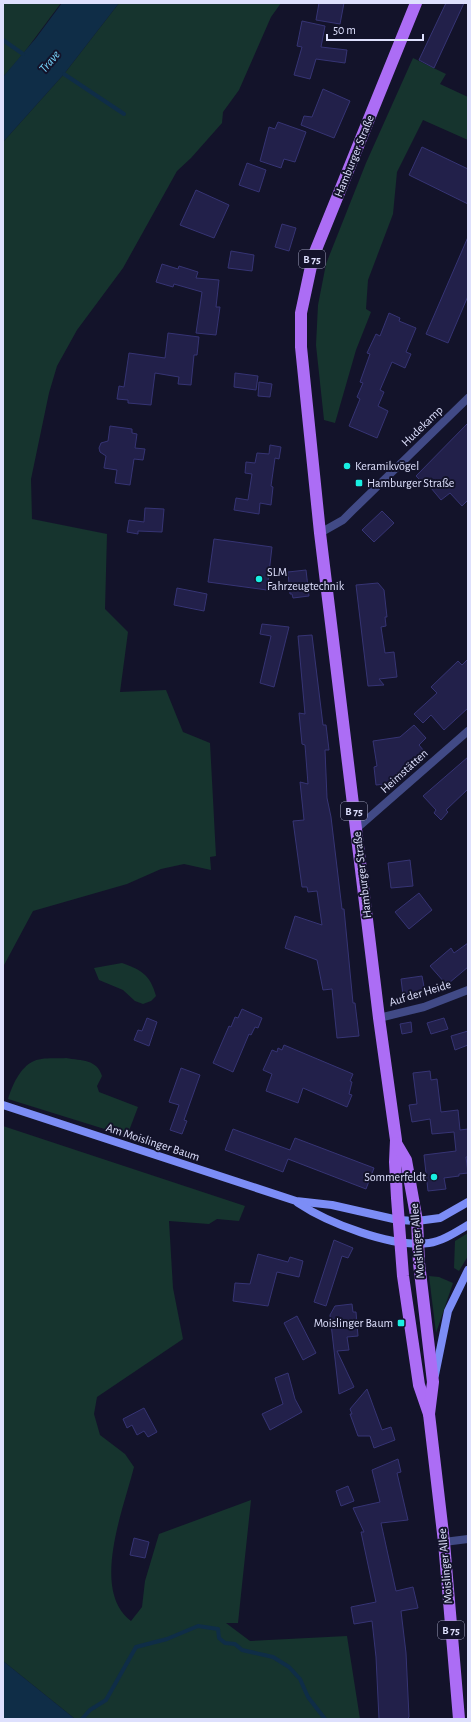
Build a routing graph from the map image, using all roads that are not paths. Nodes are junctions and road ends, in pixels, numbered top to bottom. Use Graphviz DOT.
graph roads {
  1 [pos="416,3"];
  2 [pos="468,398"];
  3 [pos="320,533"];
  4 [pos="468,731"];
  5 [pos="356,829"];
  6 [pos="468,990"];
  7 [pos="379,1018"];
  8 [pos="3,1105"];
  9 [pos="396,1143"];
  10 [pos="296,1201"];
  11 [pos="468,1202"];
  12 [pos="398,1220"];
  13 [pos="417,1221"];
  14 [pos="468,1225"];
  15 [pos="400,1241"];
  16 [pos="418,1243"];
  17 [pos="402,1265"];
  18 [pos="468,1270"];
  19 [pos="433,1382"];
  20 [pos="429,1414"];
  21 [pos="468,1539"];
  22 [pos="444,1542"];
  23 [pos="459,1719"];
  1 -- 3 [label="main road, Hamburger Straße / B 75"];
  2 -- 3 [label="street, Hudekamp"];
  3 -- 5 [label="main road, Hamburger Straße / B 75"];
  4 -- 5 [label="street, Heimstätten"];
  5 -- 7 [label="main road, Hamburger Straße / B 75"];
  6 -- 7 [label="street, Auf der Heide"];
  7 -- 9 [label="main road, Hamburger Straße / B 75"];
  8 -- 10 [label="main road, Am Moislinger Baum"];
  9 -- 12 [label="main road, Hamburger Straße / B 75"];
  9 -- 13 [label="main road, Moislinger Allee / B 75"];
  10 -- 12 [label="main road, Am Moislinger Baum"];
  10 -- 15 [label="main road, Am Moislinger Baum"];
  11 -- 13 [label="main road, Am Moislinger Baum"];
  12 -- 13 [label="main road, Am Moislinger Baum"];
  12 -- 15 [label="main road, Hamburger Straße / B 75"];
  13 -- 16 [label="main road, Moislinger Allee / B 75"];
  14 -- 16 [label="main road, Am Moislinger Baum"];
  15 -- 16 [label="main road, Am Moislinger Baum"];
  15 -- 17 [label="main road, Hamburger Straße / B 75"];
  16 -- 19 [label="main road, Moislinger Allee / B 75"];
  17 -- 20 [label="main road, Moislinger Allee / B 75"];
  18 -- 19 [label="main road"];
  19 -- 20 [label="main road, Moislinger Allee / B 75"];
  20 -- 22 [label="main road, Moislinger Allee / B 75"];
  21 -- 22 [label="street"];
  22 -- 23 [label="main road, Moislinger Allee / B 75"];
}
